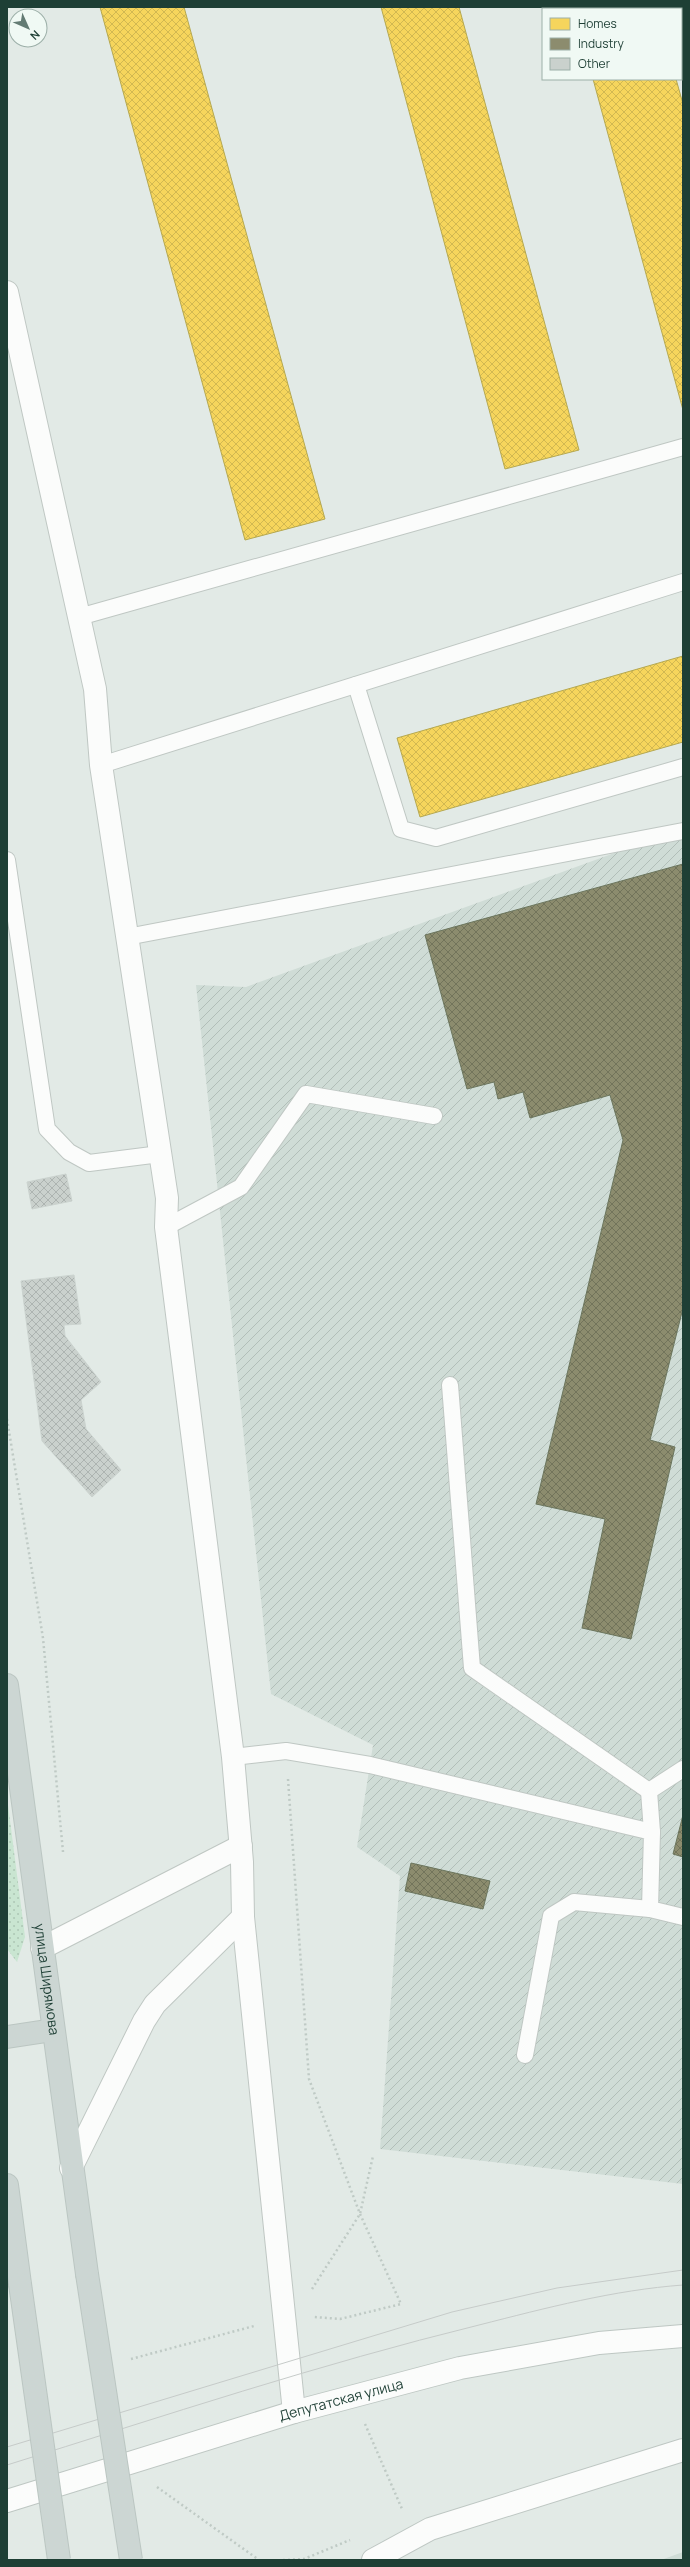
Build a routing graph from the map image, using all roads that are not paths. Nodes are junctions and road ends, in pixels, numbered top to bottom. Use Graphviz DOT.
graph roads {
  1 [pos="7,292"];
  2 [pos="683,448"];
  3 [pos="683,582"];
  4 [pos="79,617"];
  5 [pos="356,686"];
  6 [pos="102,765"];
  7 [pos="683,767"];
  8 [pos="683,831"];
  9 [pos="7,860"];
  10 [pos="127,937"];
  11 [pos="434,1116"];
  12 [pos="160,1154"];
  13 [pos="166,1227"];
  14 [pos="450,1385"];
  15 [pos="7,1685"];
  16 [pos="233,1757"];
  17 [pos="683,1769"];
  18 [pos="649,1791"];
  19 [pos="652,1832"];
  20 [pos="241,1846"];
  21 [pos="650,1909"];
  22 [pos="243,1917"];
  23 [pos="683,1917"];
  24 [pos="42,1948"];
  25 [pos="53,2030"];
  26 [pos="7,2037"];
  27 [pos="525,2055"];
  28 [pos="71,2168"];
  29 [pos="7,2185"];
  30 [pos="683,2336"];
  31 [pos="599,2343"];
  32 [pos="683,2351"];
  33 [pos="294,2412"];
  34 [pos="681,2450"];
  35 [pos="7,2501"];
  36 [pos="59,2560"];
  37 [pos="131,2560"];
  38 [pos="373,2560"];
  1 -- 4 [label="street"];
  2 -- 4 [label="lane"];
  3 -- 5 [label="lane"];
  4 -- 6 [label="street"];
  5 -- 6 [label="lane"];
  5 -- 7 [label="lane"];
  6 -- 10 [label="street"];
  8 -- 10 [label="lane"];
  9 -- 12 [label="lane"];
  10 -- 12 [label="street"];
  11 -- 13 [label="lane"];
  12 -- 13 [label="street"];
  13 -- 16 [label="street"];
  14 -- 18 [label="lane"];
  15 -- 24 [label="main road, улица Ширямова"];
  16 -- 19 [label="lane"];
  16 -- 20 [label="street"];
  17 -- 18 [label="lane"];
  18 -- 19 [label="lane"];
  19 -- 21 [label="lane"];
  20 -- 22 [label="street"];
  20 -- 24 [label="street"];
  21 -- 23 [label="lane"];
  21 -- 27 [label="lane"];
  22 -- 28 [label="street"];
  22 -- 33 [label="street"];
  24 -- 25 [label="main road, улица Ширямова"];
  25 -- 26 [label="main road"];
  25 -- 28 [label="main road, улица Ширямова"];
  28 -- 37 [label="main road, улица Ширямова, bridge"];
  29 -- 36 [label="main road, bridge"];
  30 -- 31 [label="street, Депутатская улица"];
  31 -- 32 [label="street"];
  31 -- 33 [label="street, Депутатская улица"];
  33 -- 35 [label="street, Депутатская улица"];
  34 -- 38 [label="street"];
}
